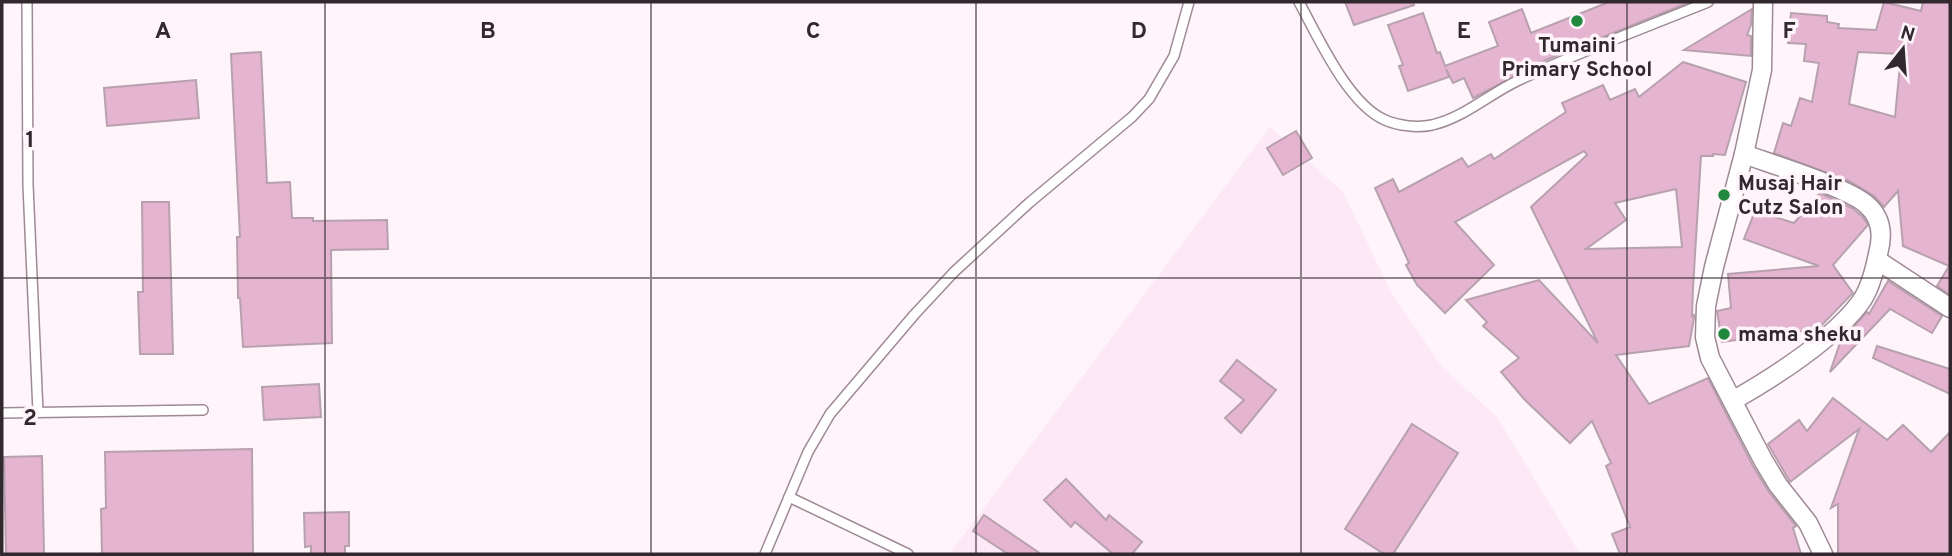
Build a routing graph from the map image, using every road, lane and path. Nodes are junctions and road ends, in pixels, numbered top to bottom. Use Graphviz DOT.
graph roads {
  1 [pos="27,2"];
  2 [pos="1189,2"];
  3 [pos="1299,2"];
  4 [pos="1708,2"];
  5 [pos="1763,2"];
  6 [pos="1744,154"];
  7 [pos="1877,260"];
  8 [pos="1950,308"];
  9 [pos="1734,400"];
  10 [pos="203,410"];
  11 [pos="38,412"];
  12 [pos="2,413"];
  13 [pos="789,497"];
  14 [pos="765,554"];
  15 [pos="908,554"];
  16 [pos="1823,554"];
  1 -- 11 [label="lane"];
  2 -- 13 [label="lane"];
  3 -- 4 [label="lane"];
  5 -- 6 [label="street"];
  6 -- 7 [label="street"];
  6 -- 9 [label="street"];
  7 -- 8 [label="street"];
  7 -- 9 [label="street"];
  9 -- 16 [label="street"];
  10 -- 11 [label="lane"];
  11 -- 12 [label="lane"];
  13 -- 14 [label="lane"];
  13 -- 15 [label="lane"];
}
